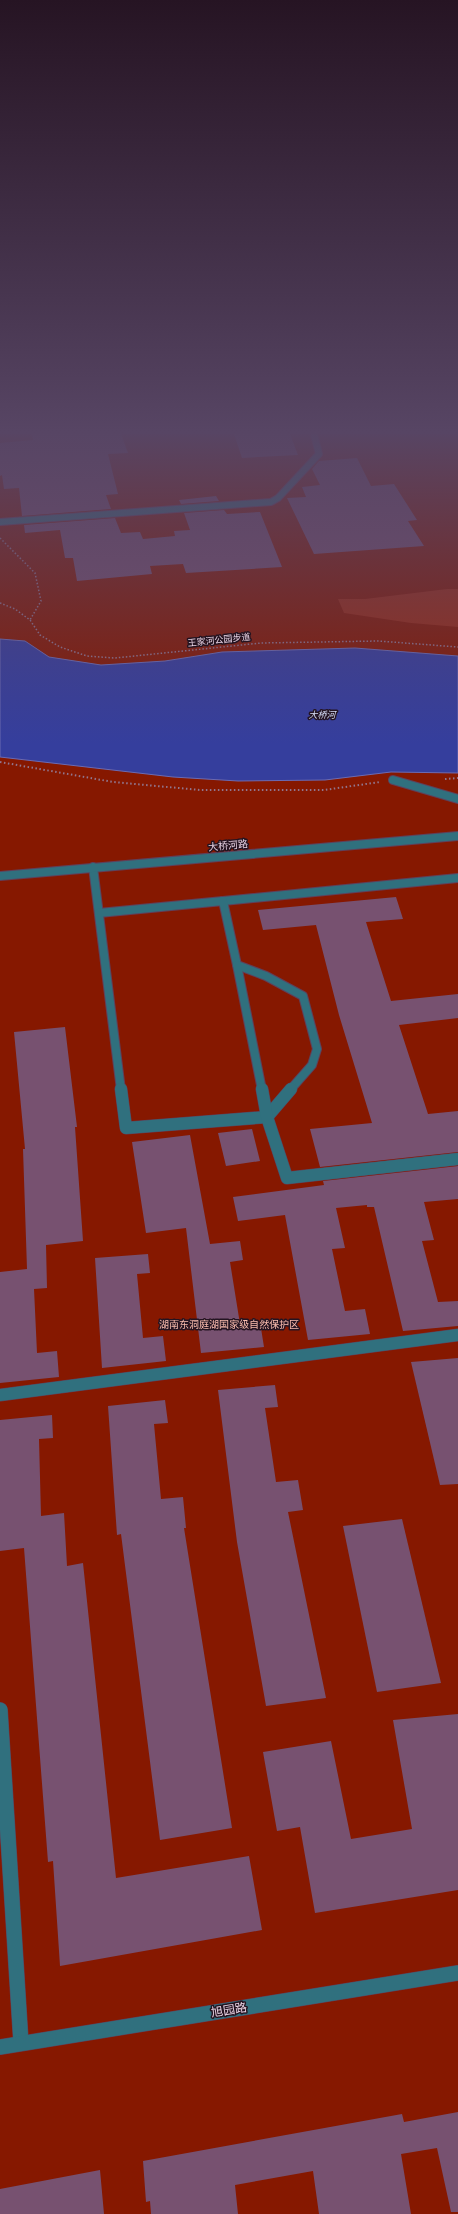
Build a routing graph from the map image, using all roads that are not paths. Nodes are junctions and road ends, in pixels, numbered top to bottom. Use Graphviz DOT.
graph roads {
  1 [pos="393,780"];
  2 [pos="458,799"];
  3 [pos="458,836"];
  4 [pos="94,867"];
  5 [pos="0,876"];
  6 [pos="458,878"];
  7 [pos="223,901"];
  8 [pos="99,913"];
  9 [pos="237,965"];
  10 [pos="267,1117"];
  11 [pos="458,1159"];
  12 [pos="458,1335"];
  13 [pos="0,1395"];
  14 [pos="0,1710"];
  15 [pos="458,1973"];
  16 [pos="21,2043"];
  17 [pos="0,2047"];
  1 -- 2 [label="street"];
  3 -- 4 [label="street, 大桥河路"];
  4 -- 5 [label="street, 大桥河路"];
  4 -- 8 [label="street"];
  6 -- 7 [label="street"];
  7 -- 8 [label="street"];
  7 -- 9 [label="street"];
  8 -- 10 [label="street"];
  9 -- 10 [label="street"];
  9 -- 10 [label="street"];
  10 -- 11 [label="street"];
  12 -- 13 [label="street"];
  14 -- 16 [label="street"];
  15 -- 16 [label="street, 旭园路"];
  16 -- 17 [label="street, 旭园路"];
}
